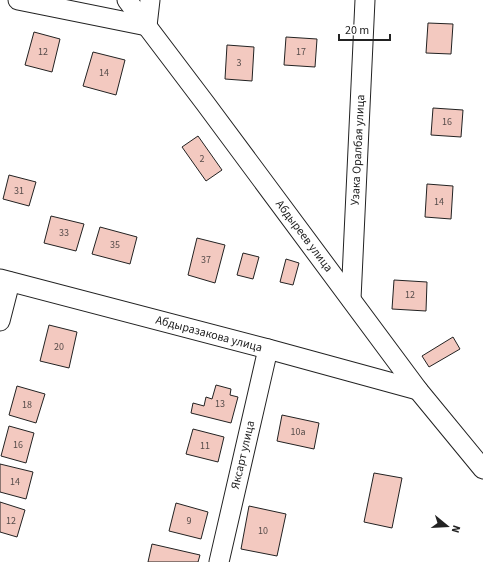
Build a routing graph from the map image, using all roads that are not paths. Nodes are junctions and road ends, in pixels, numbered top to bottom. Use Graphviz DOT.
graph roads {
  1 [pos="18,0"];
  2 [pos="127,0"];
  3 [pos="150,0"];
  4 [pos="366,0"];
  5 [pos="147,26"];
  6 [pos="5,280"];
  7 [pos="351,299"];
  8 [pos="0,321"];
  9 [pos="268,349"];
  10 [pos="418,390"];
  11 [pos="483,469"];
  12 [pos="219,562"];
  1 -- 5 [label="street"];
  2 -- 5 [label="street, Абдыреев улица"];
  3 -- 5 [label="street"];
  4 -- 7 [label="street, Узака Оралбая улица"];
  5 -- 7 [label="street, Абдыреев улица"];
  6 -- 8 [label="street"];
  6 -- 9 [label="street, Абдыразакова улица"];
  7 -- 10 [label="street, Абдыреев улица"];
  9 -- 10 [label="street, Абдыразакова улица"];
  9 -- 12 [label="street, Яксарт улица"];
  10 -- 11 [label="street, Абдыреев улица"];
}
